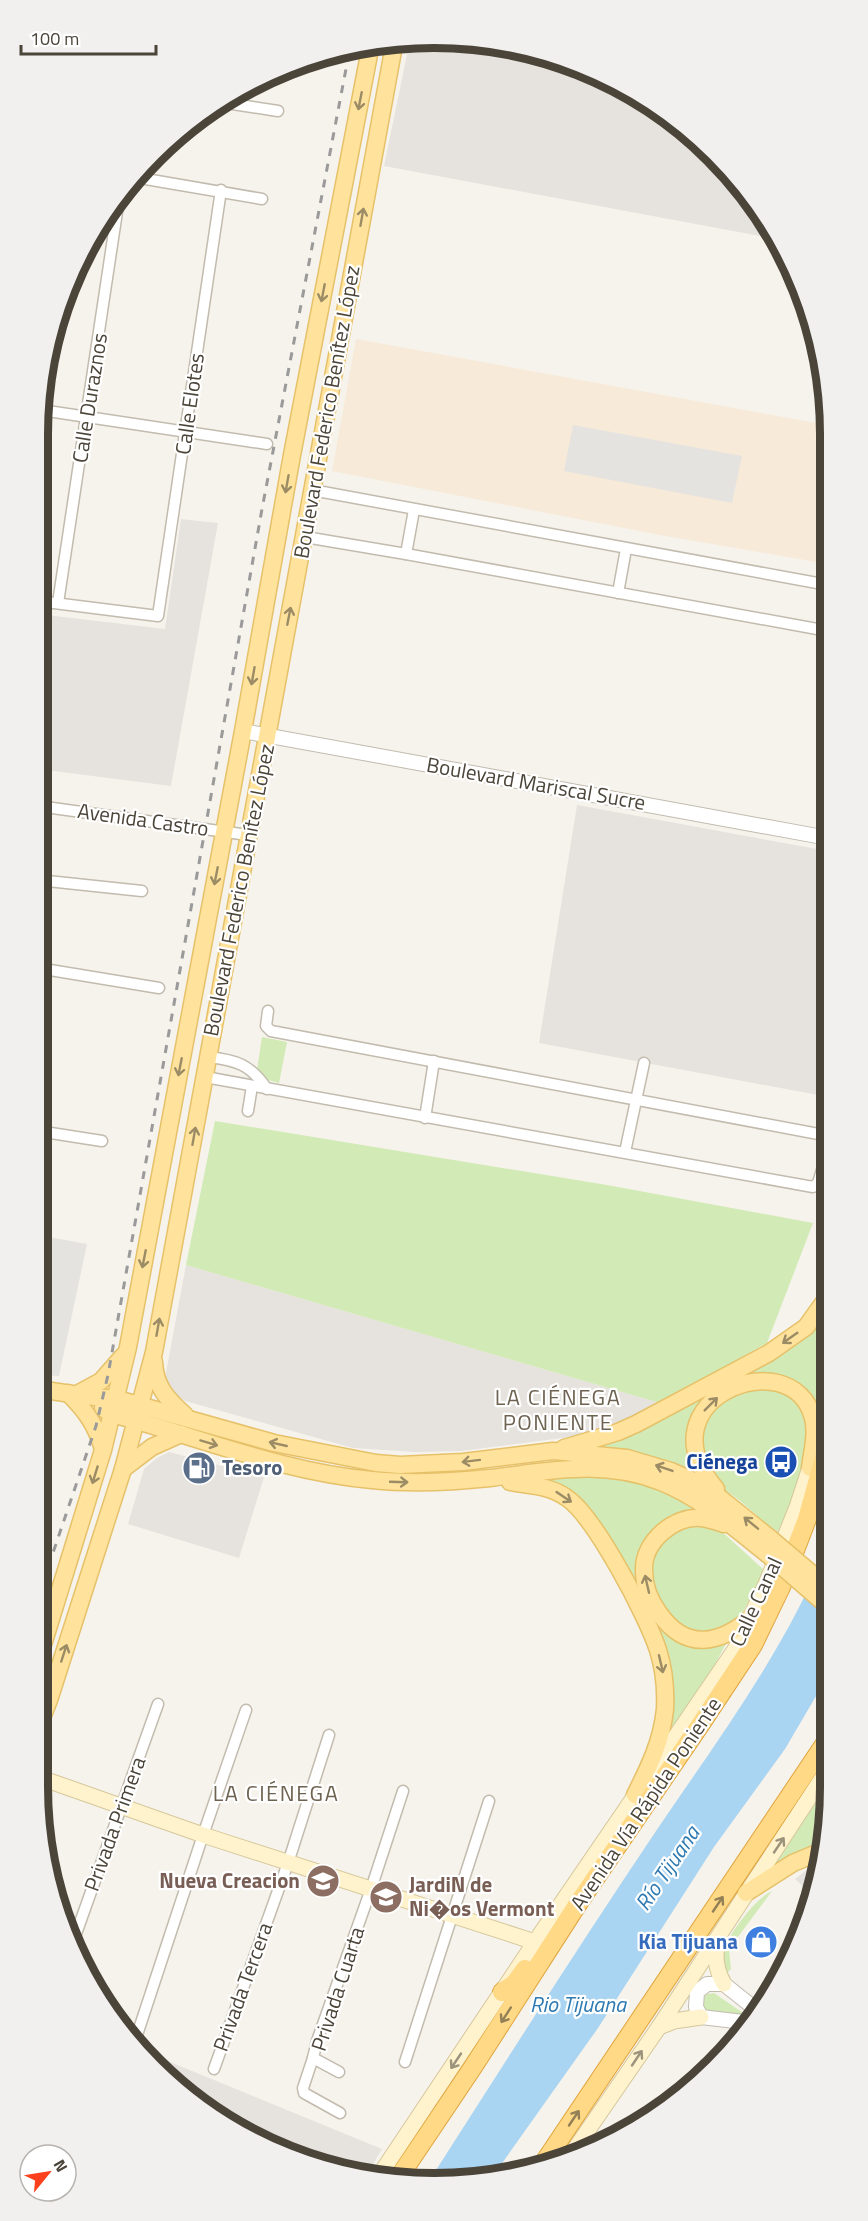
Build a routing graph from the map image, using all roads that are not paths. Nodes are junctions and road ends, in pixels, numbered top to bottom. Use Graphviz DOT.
graph roads {
  1 [pos="393,50"];
  2 [pos="369,53"];
  3 [pos="234,104"];
  4 [pos="278,111"];
  5 [pos="144,179"];
  6 [pos="221,190"];
  7 [pos="262,198"];
  8 [pos="117,215"];
  9 [pos="49,411"];
  10 [pos="87,417"];
  11 [pos="186,431"];
  12 [pos="267,444"];
  13 [pos="312,490"];
  14 [pos="414,510"];
  15 [pos="305,537"];
  16 [pos="626,549"];
  17 [pos="405,554"];
  18 [pos="820,584"];
  19 [pos="618,593"];
  20 [pos="48,602"];
  21 [pos="58,603"];
  22 [pos="820,630"];
  23 [pos="243,731"];
  24 [pos="268,735"];
  25 [pos="48,807"];
  26 [pos="224,832"];
  27 [pos="248,835"];
  28 [pos="820,837"];
  29 [pos="48,881"];
  30 [pos="142,891"];
  31 [pos="48,970"];
  32 [pos="159,988"];
  33 [pos="268,1011"];
  34 [pos="208,1057"];
  35 [pos="434,1061"];
  36 [pos="644,1063"];
  37 [pos="204,1077"];
  38 [pos="252,1086"];
  39 [pos="267,1089"];
  40 [pos="637,1099"];
  41 [pos="248,1111"];
  42 [pos="425,1118"];
  43 [pos="48,1133"];
  44 [pos="820,1134"];
  45 [pos="102,1141"];
  46 [pos="626,1152"];
  47 [pos="820,1176"];
  48 [pos="820,1307"];
  49 [pos="128,1347"];
  50 [pos="154,1352"];
  51 [pos="48,1390"];
  52 [pos="76,1394"];
  53 [pos="115,1406"];
  54 [pos="139,1413"];
  55 [pos="188,1418"];
  56 [pos="181,1434"];
  57 [pos="820,1435"];
  58 [pos="103,1450"];
  59 [pos="553,1451"];
  60 [pos="810,1468"];
  61 [pos="123,1469"];
  62 [pos="820,1472"];
  63 [pos="489,1478"];
  64 [pos="732,1508"];
  65 [pos="737,1530"];
  66 [pos="768,1546"];
  67 [pos="820,1582"];
  68 [pos="62,1583"];
  69 [pos="84,1592"];
  70 [pos="820,1598"];
  71 [pos="752,1617"];
  72 [pos="48,1628"];
  73 [pos="48,1698"];
  74 [pos="158,1704"];
  75 [pos="246,1710"];
  76 [pos="329,1734"];
  77 [pos="820,1751"];
  78 [pos="48,1781"];
  79 [pos="820,1781"];
  80 [pos="403,1791"];
  81 [pos="635,1795"];
  82 [pos="489,1801"];
  83 [pos="122,1806"];
  84 [pos="202,1835"];
  85 [pos="814,1854"];
  86 [pos="288,1863"];
  87 [pos="371,1889"];
  88 [pos="746,1893"];
  89 [pos="579,1902"];
  90 [pos="453,1916"];
  91 [pos="76,1933"];
  92 [pos="719,1935"];
  93 [pos="534,1942"];
  94 [pos="724,1984"];
  95 [pos="502,1992"];
  96 [pos="751,2006"];
  97 [pos="701,2017"];
  98 [pos="740,2022"];
  99 [pos="659,2027"];
  100 [pos="137,2034"];
  101 [pos="313,2058"];
  102 [pos="405,2062"];
  103 [pos="213,2069"];
  104 [pos="339,2072"];
  105 [pos="340,2113"];
  106 [pos="576,2146"];
  107 [pos="549,2156"];
  108 [pos="383,2170"];
  109 [pos="402,2171"];
  13 -- 1 [label="main road, Boulevard Federico Benítez López, one-way"];
  2 -- 23 [label="main road, Boulevard Federico Benítez López, one-way"];
  3 -- 4 [label="street"];
  5 -- 6 [label="street"];
  6 -- 7 [label="street"];
  6 -- 11 [label="street, Calle Elotes"];
  8 -- 10 [label="street, Calle Duraznos"];
  9 -- 10 [label="street"];
  10 -- 11 [label="street"];
  10 -- 21 [label="street, Calle Duraznos"];
  11 -- 12 [label="street"];
  11 -- 21 [label="street, Calle Elotes"];
  13 -- 14 [label="street"];
  13 -- 15 [label="main road, Boulevard Federico Benítez López"];
  14 -- 16 [label="street"];
  14 -- 17 [label="street"];
  15 -- 17 [label="street"];
  24 -- 15 [label="main road, Boulevard Federico Benítez López, one-way"];
  16 -- 18 [label="street"];
  16 -- 19 [label="street"];
  17 -- 19 [label="street"];
  19 -- 22 [label="street"];
  20 -- 21 [label="street"];
  23 -- 24 [label="street, Boulevard Mariscal Sucre"];
  23 -- 26 [label="main road, Boulevard Federico Benítez López"];
  24 -- 27 [label="main road, Boulevard Federico Benítez López"];
  24 -- 28 [label="street, Boulevard Mariscal Sucre"];
  25 -- 26 [label="street, Avenida Castro"];
  26 -- 27 [label="street, Avenida Castro"];
  26 -- 49 [label="main road, Boulevard Federico Benítez López, one-way"];
  27 -- 34 [label="main road, Boulevard Federico Benítez López"];
  29 -- 30 [label="street"];
  31 -- 32 [label="street"];
  33 -- 35 [label="street"];
  34 -- 37 [label="main road, Boulevard Federico Benítez López"];
  34 -- 39 [label="street"];
  35 -- 40 [label="street"];
  35 -- 42 [label="street"];
  36 -- 40 [label="street"];
  37 -- 38 [label="street"];
  50 -- 37 [label="main road, Boulevard Federico Benítez López, one-way"];
  38 -- 39 [label="street"];
  38 -- 41 [label="street"];
  39 -- 42 [label="street"];
  40 -- 44 [label="street"];
  40 -- 46 [label="street"];
  42 -- 46 [label="street"];
  43 -- 45 [label="street"];
  46 -- 47 [label="street"];
  48 -- 59 [label="main road, one-way"];
  49 -- 52 [label="main road"];
  49 -- 53 [label="main road, Boulevard Federico Benítez López"];
  50 -- 54 [label="main road, Boulevard Federico Benítez López"];
  50 -- 55 [label="main road"];
  51 -- 52 [label="main road"];
  52 -- 53 [label="main road"];
  52 -- 58 [label="main road"];
  53 -- 54 [label="main road"];
  53 -- 58 [label="main road, Boulevard Federico Benítez López"];
  54 -- 55 [label="main road"];
  54 -- 56 [label="main road"];
  54 -- 61 [label="main road, Boulevard Federico Benítez López"];
  59 -- 55 [label="main road, one-way"];
  56 -- 61 [label="main road"];
  56 -- 63 [label="main road, one-way"];
  57 -- 60 [label="main road, Calle Canal"];
  58 -- 68 [label="main road, Boulevard Federico Benítez López, one-way"];
  64 -- 59 [label="main road, one-way"];
  64 -- 60 [label="main road, one-way"];
  60 -- 71 [label="main road, Calle Canal"];
  61 -- 69 [label="main road, Boulevard Federico Benítez López"];
  62 -- 89 [label="highway, Avenida Vía Rápida Poniente"];
  63 -- 65 [label="main road"];
  63 -- 81 [label="main road, one-way"];
  66 -- 64 [label="main road, one-way"];
  65 -- 66 [label="main road"];
  71 -- 65 [label="main road, one-way"];
  66 -- 67 [label="main road, bridge"];
  66 -- 70 [label="main road, bridge"];
  68 -- 69 [label="main road"];
  68 -- 72 [label="main road, Boulevard Federico Benítez López"];
  73 -- 69 [label="main road, Boulevard Federico Benítez López, one-way"];
  71 -- 81 [label="main road, Calle Canal"];
  74 -- 83 [label="street, Privada Primera"];
  75 -- 84 [label="street"];
  76 -- 86 [label="street, Privada Tercera"];
  107 -- 77 [label="highway, one-way"];
  78 -- 83 [label="main road"];
  88 -- 79 [label="main road, one-way"];
  80 -- 87 [label="street, Privada Cuarta"];
  81 -- 93 [label="main road, Calle Canal"];
  82 -- 90 [label="street"];
  83 -- 84 [label="main road"];
  83 -- 91 [label="street, Privada Primera"];
  84 -- 86 [label="main road"];
  84 -- 100 [label="street"];
  85 -- 88 [label="main road"];
  86 -- 87 [label="main road"];
  86 -- 103 [label="street, Privada Tercera"];
  87 -- 90 [label="main road"];
  87 -- 101 [label="street, Privada Cuarta"];
  88 -- 92 [label="main road"];
  89 -- 95 [label="highway"];
  89 -- 109 [label="highway, Avenida Vía Rápida Poniente, one-way"];
  90 -- 93 [label="main road"];
  90 -- 102 [label="street"];
  92 -- 94 [label="main road"];
  92 -- 99 [label="main road"];
  93 -- 95 [label="main road, Calle Canal"];
  94 -- 96 [label="street"];
  94 -- 97 [label="street"];
  95 -- 108 [label="main road, Calle Canal, one-way"];
  97 -- 98 [label="street"];
  97 -- 99 [label="main road"];
  106 -- 99 [label="main road, one-way"];
  101 -- 104 [label="street, Privada Cuarta"];
  101 -- 105 [label="street"];
}
